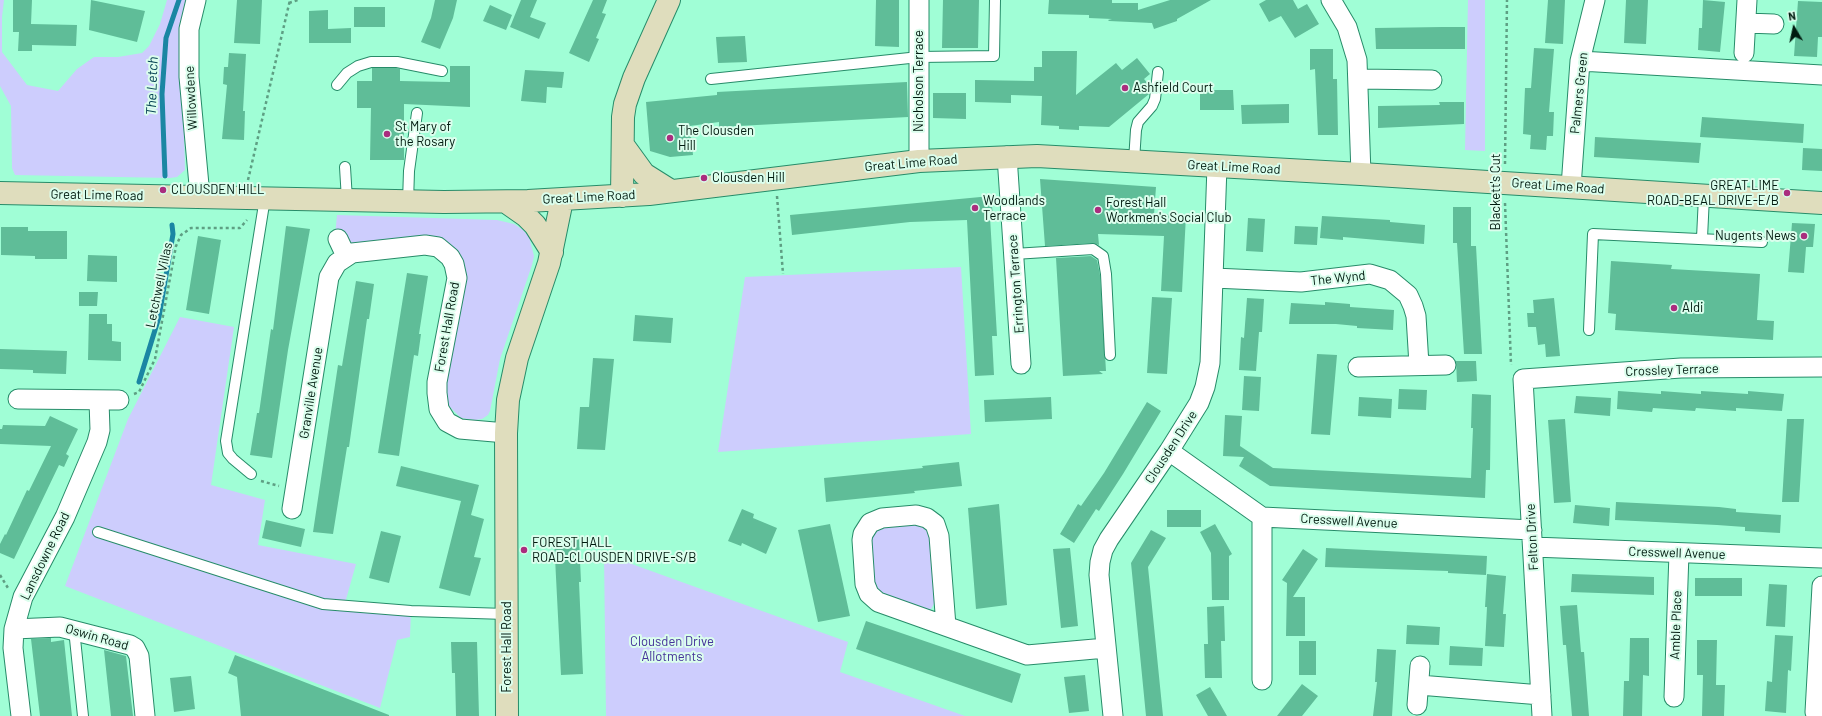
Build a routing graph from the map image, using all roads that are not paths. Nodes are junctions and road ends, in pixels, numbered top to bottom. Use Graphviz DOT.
graph roads {
  1 [pos="196,0"];
  2 [pos="669,0"];
  3 [pos="919,0"];
  4 [pos="995,0"];
  5 [pos="1331,0"];
  6 [pos="1595,0"];
  7 [pos="1747,0"];
  8 [pos="1746,23"];
  9 [pos="1774,24"];
  10 [pos="1744,53"];
  11 [pos="919,57"];
  12 [pos="1580,61"];
  13 [pos="442,71"];
  14 [pos="1158,72"];
  15 [pos="1822,76"];
  16 [pos="712,79"];
  17 [pos="1359,79"];
  18 [pos="1432,80"];
  19 [pos="337,85"];
  20 [pos="417,113"];
  21 [pos="623,145"];
  22 [pos="1007,156"];
  23 [pos="920,161"];
  24 [pos="1134,161"];
  25 [pos="1217,166"];
  26 [pos="346,167"];
  27 [pos="1361,174"];
  28 [pos="1571,187"];
  29 [pos="671,192"];
  30 [pos="0,193"];
  31 [pos="200,196"];
  32 [pos="622,196"];
  33 [pos="1704,196"];
  34 [pos="265,198"];
  35 [pos="347,200"];
  36 [pos="562,200"];
  37 [pos="408,202"];
  38 [pos="506,202"];
  39 [pos="1822,203"];
  40 [pos="1702,238"];
  41 [pos="338,239"];
  42 [pos="1762,242"];
  43 [pos="552,252"];
  44 [pos="1014,254"];
  45 [pos="346,256"];
  46 [pos="1214,278"];
  47 [pos="1589,330"];
  48 [pos="1110,355"];
  49 [pos="1021,364"];
  50 [pos="1419,365"];
  51 [pos="1446,365"];
  52 [pos="1358,367"];
  53 [pos="1822,367"];
  54 [pos="1523,379"];
  55 [pos="18,399"];
  56 [pos="119,400"];
  57 [pos="99,401"];
  58 [pos="506,433"];
  59 [pos="1169,451"];
  60 [pos="251,474"];
  61 [pos="292,509"];
  62 [pos="1262,517"];
  63 [pos="98,532"];
  64 [pos="1532,539"];
  65 [pos="1679,553"];
  66 [pos="1822,558"];
  67 [pos="1822,586"];
  68 [pos="506,614"];
  69 [pos="946,626"];
  70 [pos="14,629"];
  71 [pos="74,629"];
  72 [pos="1106,648"];
  73 [pos="1420,666"];
  74 [pos="1262,680"];
  75 [pos="1419,685"];
  76 [pos="1542,695"];
  77 [pos="1674,697"];
  78 [pos="1417,705"];
  79 [pos="21,716"];
  80 [pos="82,716"];
  81 [pos="145,716"];
  82 [pos="507,716"];
  83 [pos="1113,716"];
  84 [pos="1542,716"];
  85 [pos="1817,716"];
  1 -- 31 [label="street, Willowdene"];
  2 -- 21 [label="main road"];
  3 -- 11 [label="street, Nicholson Terrace"];
  4 -- 11 [label="lane"];
  5 -- 17 [label="street"];
  6 -- 12 [label="street, Palmers Green"];
  7 -- 8 [label="street"];
  8 -- 9 [label="street"];
  8 -- 10 [label="street"];
  11 -- 16 [label="lane"];
  11 -- 23 [label="street, Nicholson Terrace"];
  12 -- 15 [label="street"];
  12 -- 28 [label="street, Palmers Green"];
  13 -- 19 [label="lane"];
  14 -- 24 [label="lane"];
  17 -- 18 [label="street"];
  17 -- 27 [label="street"];
  20 -- 37 [label="lane"];
  21 -- 29 [label="main road"];
  21 -- 32 [label="main road"];
  22 -- 23 [label="main road, Great Lime Road"];
  22 -- 24 [label="main road, Great Lime Road"];
  22 -- 44 [label="street, Errington Terrace"];
  23 -- 29 [label="main road, Great Lime Road"];
  24 -- 25 [label="main road, Great Lime Road"];
  25 -- 27 [label="main road, Great Lime Road"];
  25 -- 46 [label="street, Clousden Drive"];
  26 -- 35 [label="lane"];
  27 -- 28 [label="main road, Great Lime Road"];
  28 -- 33 [label="main road, Great Lime Road"];
  29 -- 32 [label="main road, Great Lime Road"];
  30 -- 31 [label="main road, Great Lime Road"];
  31 -- 34 [label="main road, Great Lime Road"];
  32 -- 36 [label="main road, Great Lime Road"];
  33 -- 39 [label="main road, Great Lime Road"];
  33 -- 40 [label="lane"];
  34 -- 35 [label="main road, Great Lime Road"];
  34 -- 60 [label="lane"];
  35 -- 37 [label="main road, Great Lime Road"];
  36 -- 38 [label="main road, Great Lime Road"];
  36 -- 43 [label="main road, Forest Hall Road"];
  37 -- 38 [label="main road, Great Lime Road"];
  38 -- 43 [label="main road"];
  40 -- 42 [label="lane"];
  40 -- 47 [label="lane"];
  41 -- 45 [label="street"];
  43 -- 58 [label="main road, Forest Hall Road"];
  44 -- 48 [label="lane"];
  44 -- 49 [label="street, Errington Terrace"];
  45 -- 58 [label="street, Forest Hall Road"];
  45 -- 61 [label="street, Granville Avenue"];
  46 -- 50 [label="street, The Wynd"];
  46 -- 59 [label="street, Clousden Drive"];
  50 -- 51 [label="street"];
  50 -- 52 [label="street"];
  53 -- 54 [label="street, Crossley Terrace"];
  54 -- 64 [label="street, Felton Drive"];
  55 -- 57 [label="street"];
  56 -- 57 [label="street"];
  57 -- 70 [label="street, Lansdowne Road"];
  58 -- 68 [label="main road, Forest Hall Road"];
  59 -- 62 [label="street"];
  59 -- 72 [label="street, Clousden Drive"];
  62 -- 64 [label="street, Cresswell Avenue"];
  62 -- 74 [label="street"];
  63 -- 68 [label="lane"];
  64 -- 65 [label="street, Cresswell Avenue"];
  64 -- 76 [label="street, Felton Drive"];
  65 -- 66 [label="street, Cresswell Avenue"];
  65 -- 77 [label="street, Amble Place"];
  67 -- 85 [label="street"];
  68 -- 82 [label="main road, Forest Hall Road"];
  69 -- 69 [label="street"];
  69 -- 72 [label="street"];
  70 -- 71 [label="street, Oswin Road"];
  70 -- 79 [label="street, Lansdowne Road"];
  71 -- 80 [label="lane"];
  71 -- 81 [label="street, Oswin Road"];
  72 -- 83 [label="street, Clousden Drive"];
  73 -- 75 [label="street"];
  75 -- 76 [label="street"];
  75 -- 78 [label="street"];
  76 -- 84 [label="street, Felton Drive"];
}
